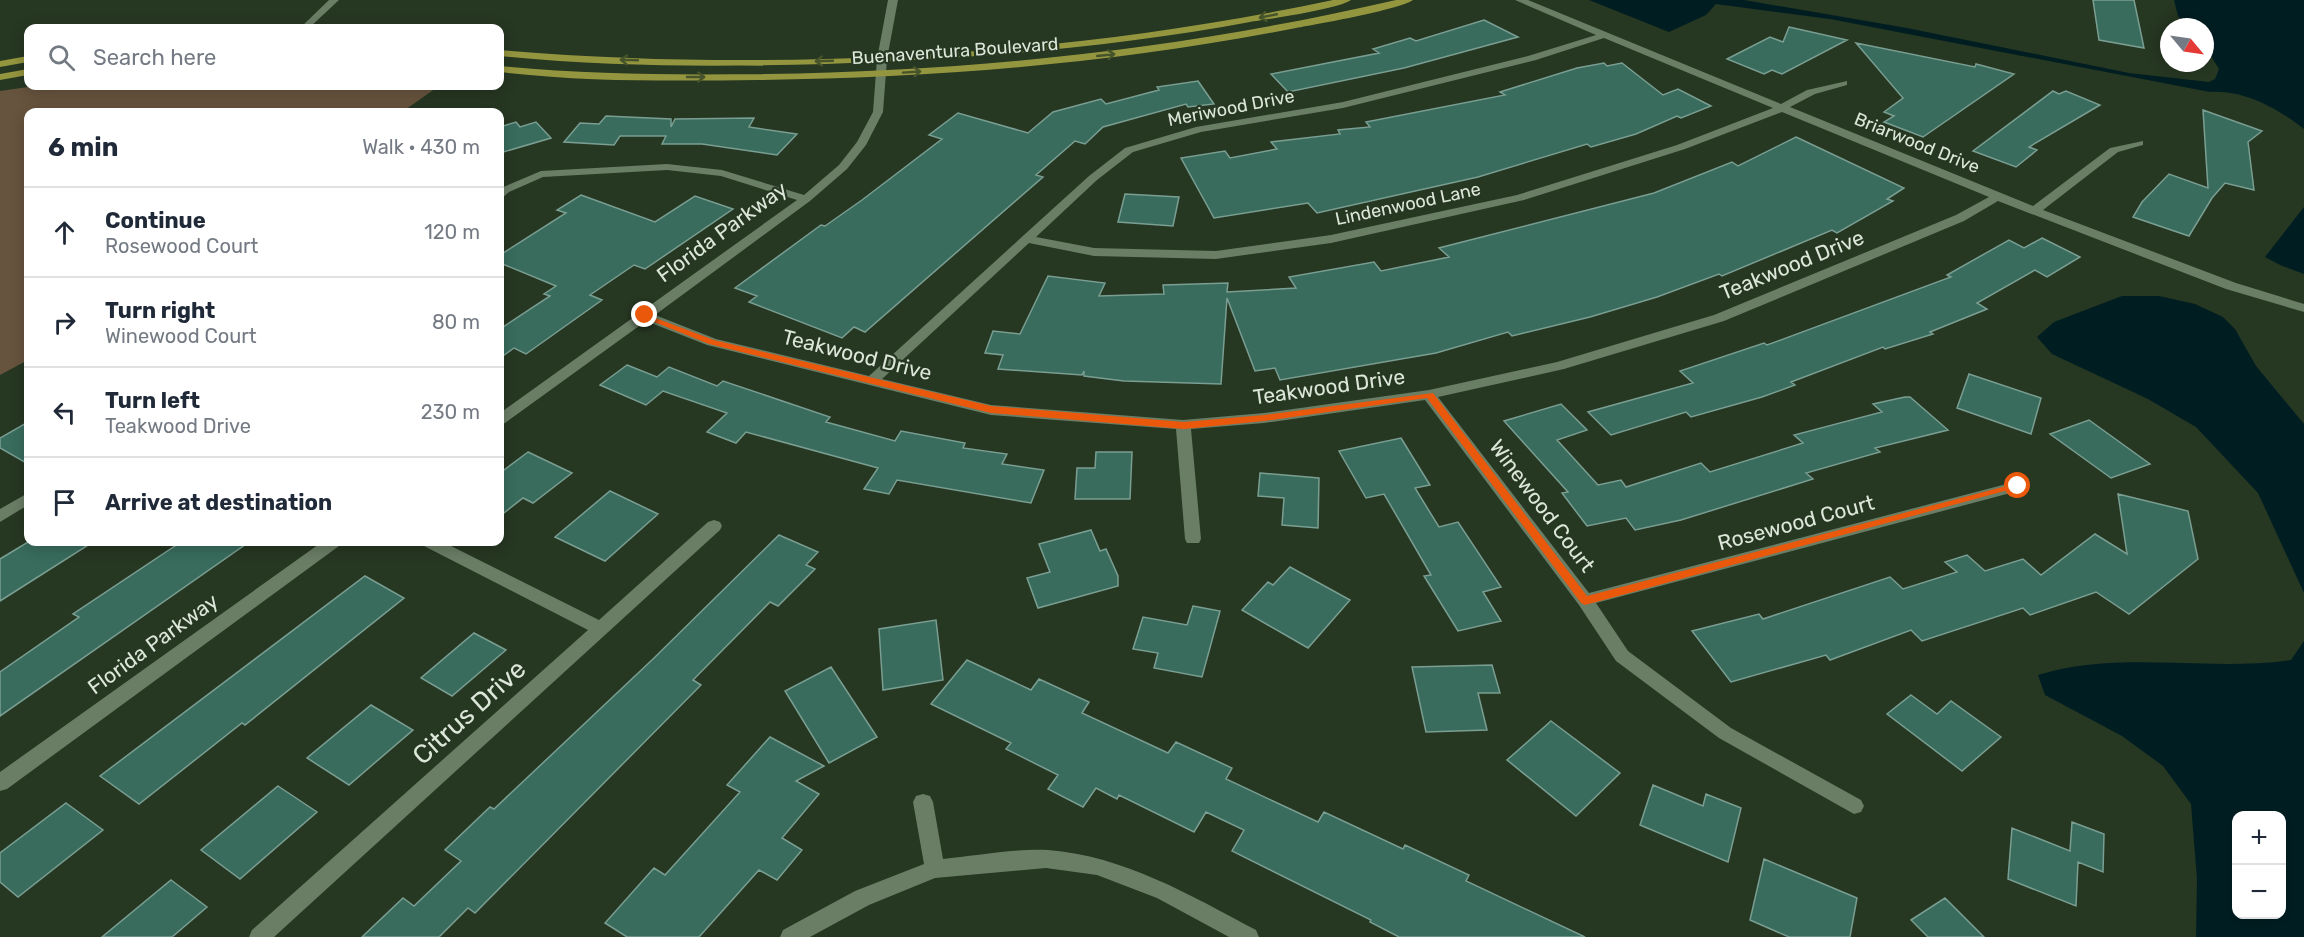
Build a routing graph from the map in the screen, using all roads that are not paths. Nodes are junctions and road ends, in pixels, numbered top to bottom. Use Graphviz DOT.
graph roads {
  1 [pos="334,0"];
  2 [pos="894,0"];
  3 [pos="1346,0"];
  4 [pos="1408,0"];
  5 [pos="1520,0"];
  6 [pos="308,24"];
  7 [pos="1604,35"];
  8 [pos="504,53"];
  9 [pos="882,59"];
  10 [pos="24,60"];
  11 [pos="0,64"];
  12 [pos="504,69"];
  13 [pos="24,73"];
  14 [pos="883,75"];
  15 [pos="0,77"];
  16 [pos="1843,83"];
  17 [pos="1784,108"];
  18 [pos="2139,143"];
  19 [pos="504,191"];
  20 [pos="1998,196"];
  21 [pos="806,199"];
  22 [pos="2034,211"];
  23 [pos="1027,239"];
  24 [pos="2304,308"];
  25 [pos="645,315"];
  26 [pos="873,380"];
  27 [pos="1430,395"];
  28 [pos="504,417"];
  29 [pos="1184,425"];
  30 [pos="2018,486"];
  31 [pos="24,501"];
  32 [pos="0,516"];
  33 [pos="714,526"];
  34 [pos="1193,539"];
  35 [pos="327,546"];
  36 [pos="438,546"];
  37 [pos="1585,600"];
  38 [pos="599,628"];
  39 [pos="0,783"];
  40 [pos="923,802"];
  41 [pos="1854,806"];
  42 [pos="934,869"];
  43 [pos="260,937"];
  44 [pos="790,937"];
  45 [pos="1249,937"];
  1 -- 6 [label="street"];
  2 -- 9 [label="street, Florida Parkway"];
  3 -- 9 [label="main road, Buenaventura Boulevard, one-way"];
  14 -- 4 [label="main road, Buenaventura Boulevard, one-way"];
  5 -- 7 [label="street, Briarwood Drive"];
  7 -- 17 [label="street, Briarwood Drive"];
  7 -- 23 [label="street, Meriwood Drive"];
  9 -- 8 [label="main road, Buenaventura Boulevard, one-way"];
  9 -- 14 [label="street, Florida Parkway"];
  10 -- 11 [label="main road"];
  12 -- 14 [label="main road, Buenaventura Boulevard, one-way"];
  13 -- 15 [label="main road"];
  14 -- 21 [label="street, Florida Parkway"];
  16 -- 17 [label="street, Lindenwood Lane"];
  17 -- 20 [label="street, Briarwood Drive"];
  17 -- 23 [label="street, Lindenwood Lane"];
  18 -- 22 [label="street"];
  19 -- 21 [label="street"];
  20 -- 22 [label="street, Briarwood Drive"];
  20 -- 27 [label="street, Teakwood Drive"];
  21 -- 25 [label="street, Florida Parkway"];
  22 -- 24 [label="street, Briarwood Drive"];
  23 -- 26 [label="street, Meriwood Drive"];
  25 -- 26 [label="street, Teakwood Drive"];
  25 -- 28 [label="street, Florida Parkway"];
  26 -- 29 [label="street, Teakwood Drive"];
  27 -- 29 [label="street, Teakwood Drive"];
  27 -- 37 [label="street, Winewood Court"];
  29 -- 34 [label="street"];
  30 -- 37 [label="street, Rosewood Court"];
  31 -- 32 [label="street"];
  33 -- 38 [label="street, Citrus Drive"];
  35 -- 39 [label="street, Florida Parkway"];
  36 -- 38 [label="street"];
  37 -- 41 [label="street, Winewood Court"];
  38 -- 43 [label="street, Citrus Drive"];
  40 -- 42 [label="street"];
  42 -- 44 [label="street"];
  42 -- 45 [label="street"];
}
